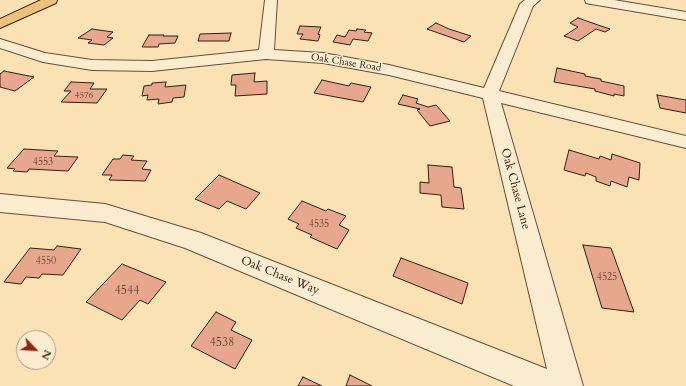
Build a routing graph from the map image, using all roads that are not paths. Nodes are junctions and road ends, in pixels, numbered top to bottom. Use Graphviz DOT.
graph roads {
  1 [pos="24,0"];
  2 [pos="51,0"];
  3 [pos="271,0"];
  4 [pos="534,0"];
  5 [pos="591,0"];
  6 [pos="0,10"];
  7 [pos="686,16"];
  8 [pos="0,24"];
  9 [pos="0,43"];
  10 [pos="266,54"];
  11 [pos="490,93"];
  12 [pos="686,142"];
  13 [pos="0,203"];
  14 [pos="551,386"];
  15 [pos="567,386"];
  1 -- 6 [label="main road"];
  2 -- 8 [label="main road"];
  3 -- 10 [label="street"];
  4 -- 11 [label="street"];
  5 -- 7 [label="street"];
  9 -- 10 [label="street, Oak Chase Road"];
  10 -- 11 [label="street, Oak Chase Road"];
  11 -- 12 [label="street, Oak Chase Road"];
  11 -- 15 [label="street, Oak Chase Lane"];
  13 -- 14 [label="street, Oak Chase Way"];
}
